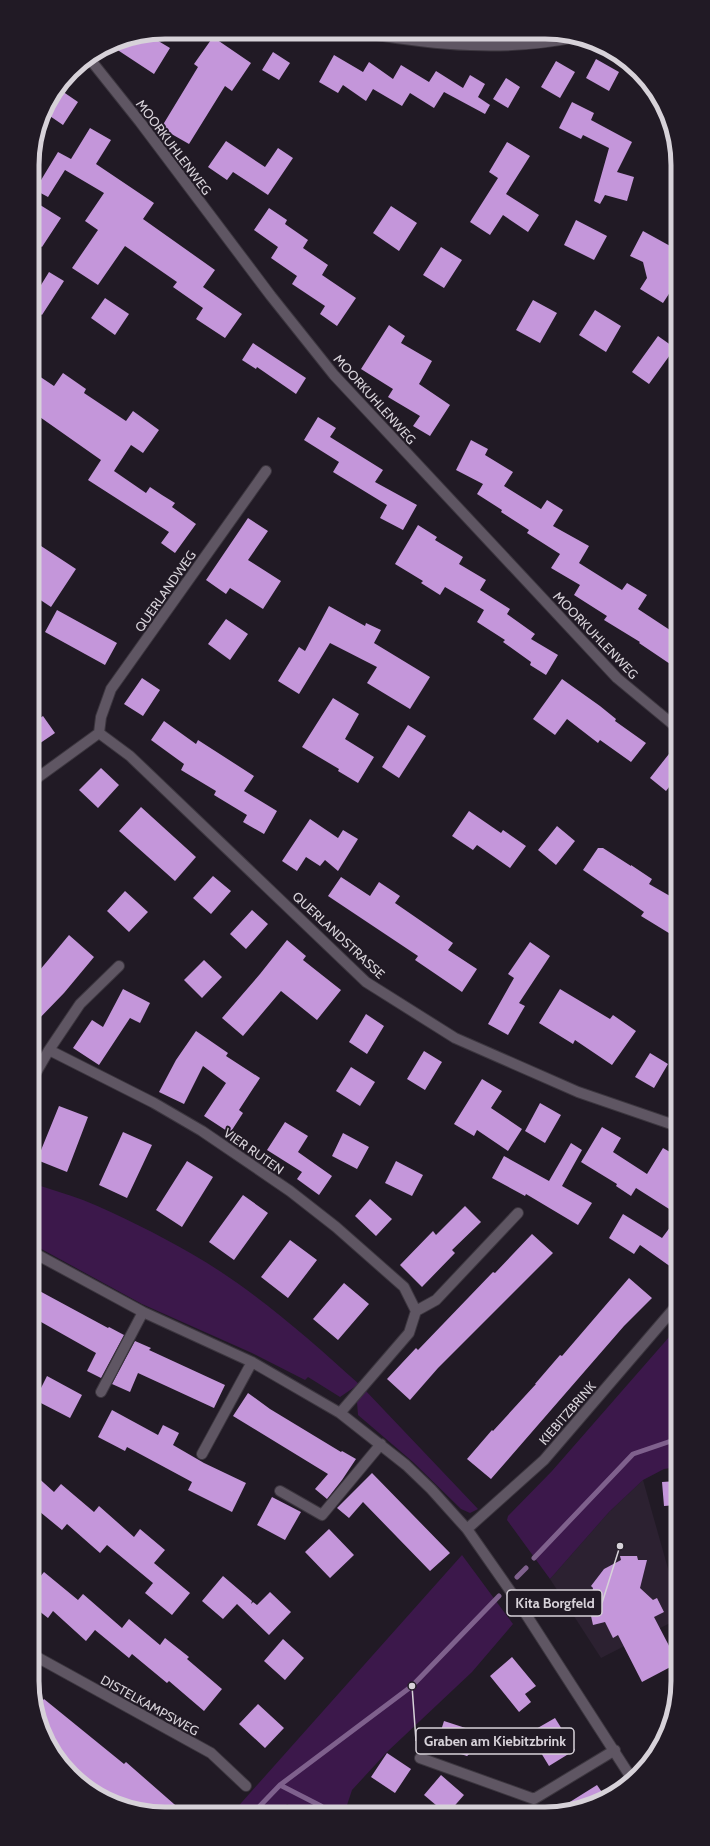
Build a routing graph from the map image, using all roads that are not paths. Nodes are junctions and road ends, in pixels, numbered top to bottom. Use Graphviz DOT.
graph roads {
  1 [pos="400,39"];
  2 [pos="561,40"];
  3 [pos="92,62"];
  4 [pos="266,471"];
  5 [pos="671,721"];
  6 [pos="100,733"];
  7 [pos="39,777"];
  8 [pos="119,966"];
  9 [pos="48,1050"];
  10 [pos="39,1067"];
  11 [pos="671,1124"];
  12 [pos="518,1213"];
  13 [pos="39,1256"];
  14 [pos="416,1311"];
  15 [pos="143,1312"];
  16 [pos="671,1312"];
  17 [pos="252,1362"];
  18 [pos="101,1392"];
  19 [pos="340,1413"];
  20 [pos="380,1444"];
  21 [pos="202,1454"];
  22 [pos="280,1491"];
  23 [pos="466,1529"];
  24 [pos="39,1659"];
  25 [pos="615,1750"];
  26 [pos="420,1758"];
  27 [pos="629,1774"];
  28 [pos="246,1786"];
  1 -- 2 [label="street"];
  3 -- 5 [label="street, MOORKUHLENWEG"];
  4 -- 6 [label="street, QUERLANDWEG"];
  6 -- 7 [label="street"];
  6 -- 11 [label="street, QUERLANDSTRASSE"];
  8 -- 9 [label="street"];
  9 -- 10 [label="street"];
  9 -- 14 [label="street, VIER RUTEN"];
  12 -- 14 [label="street"];
  13 -- 15 [label="street"];
  14 -- 19 [label="street"];
  15 -- 17 [label="street"];
  15 -- 18 [label="street"];
  16 -- 23 [label="street, KIEBITZBRINK"];
  17 -- 19 [label="street"];
  17 -- 21 [label="street"];
  19 -- 20 [label="street"];
  20 -- 22 [label="street"];
  20 -- 23 [label="street"];
  23 -- 25 [label="street"];
  24 -- 28 [label="street, DISTELKAMPSWEG"];
  25 -- 26 [label="street"];
  25 -- 27 [label="street"];
}
